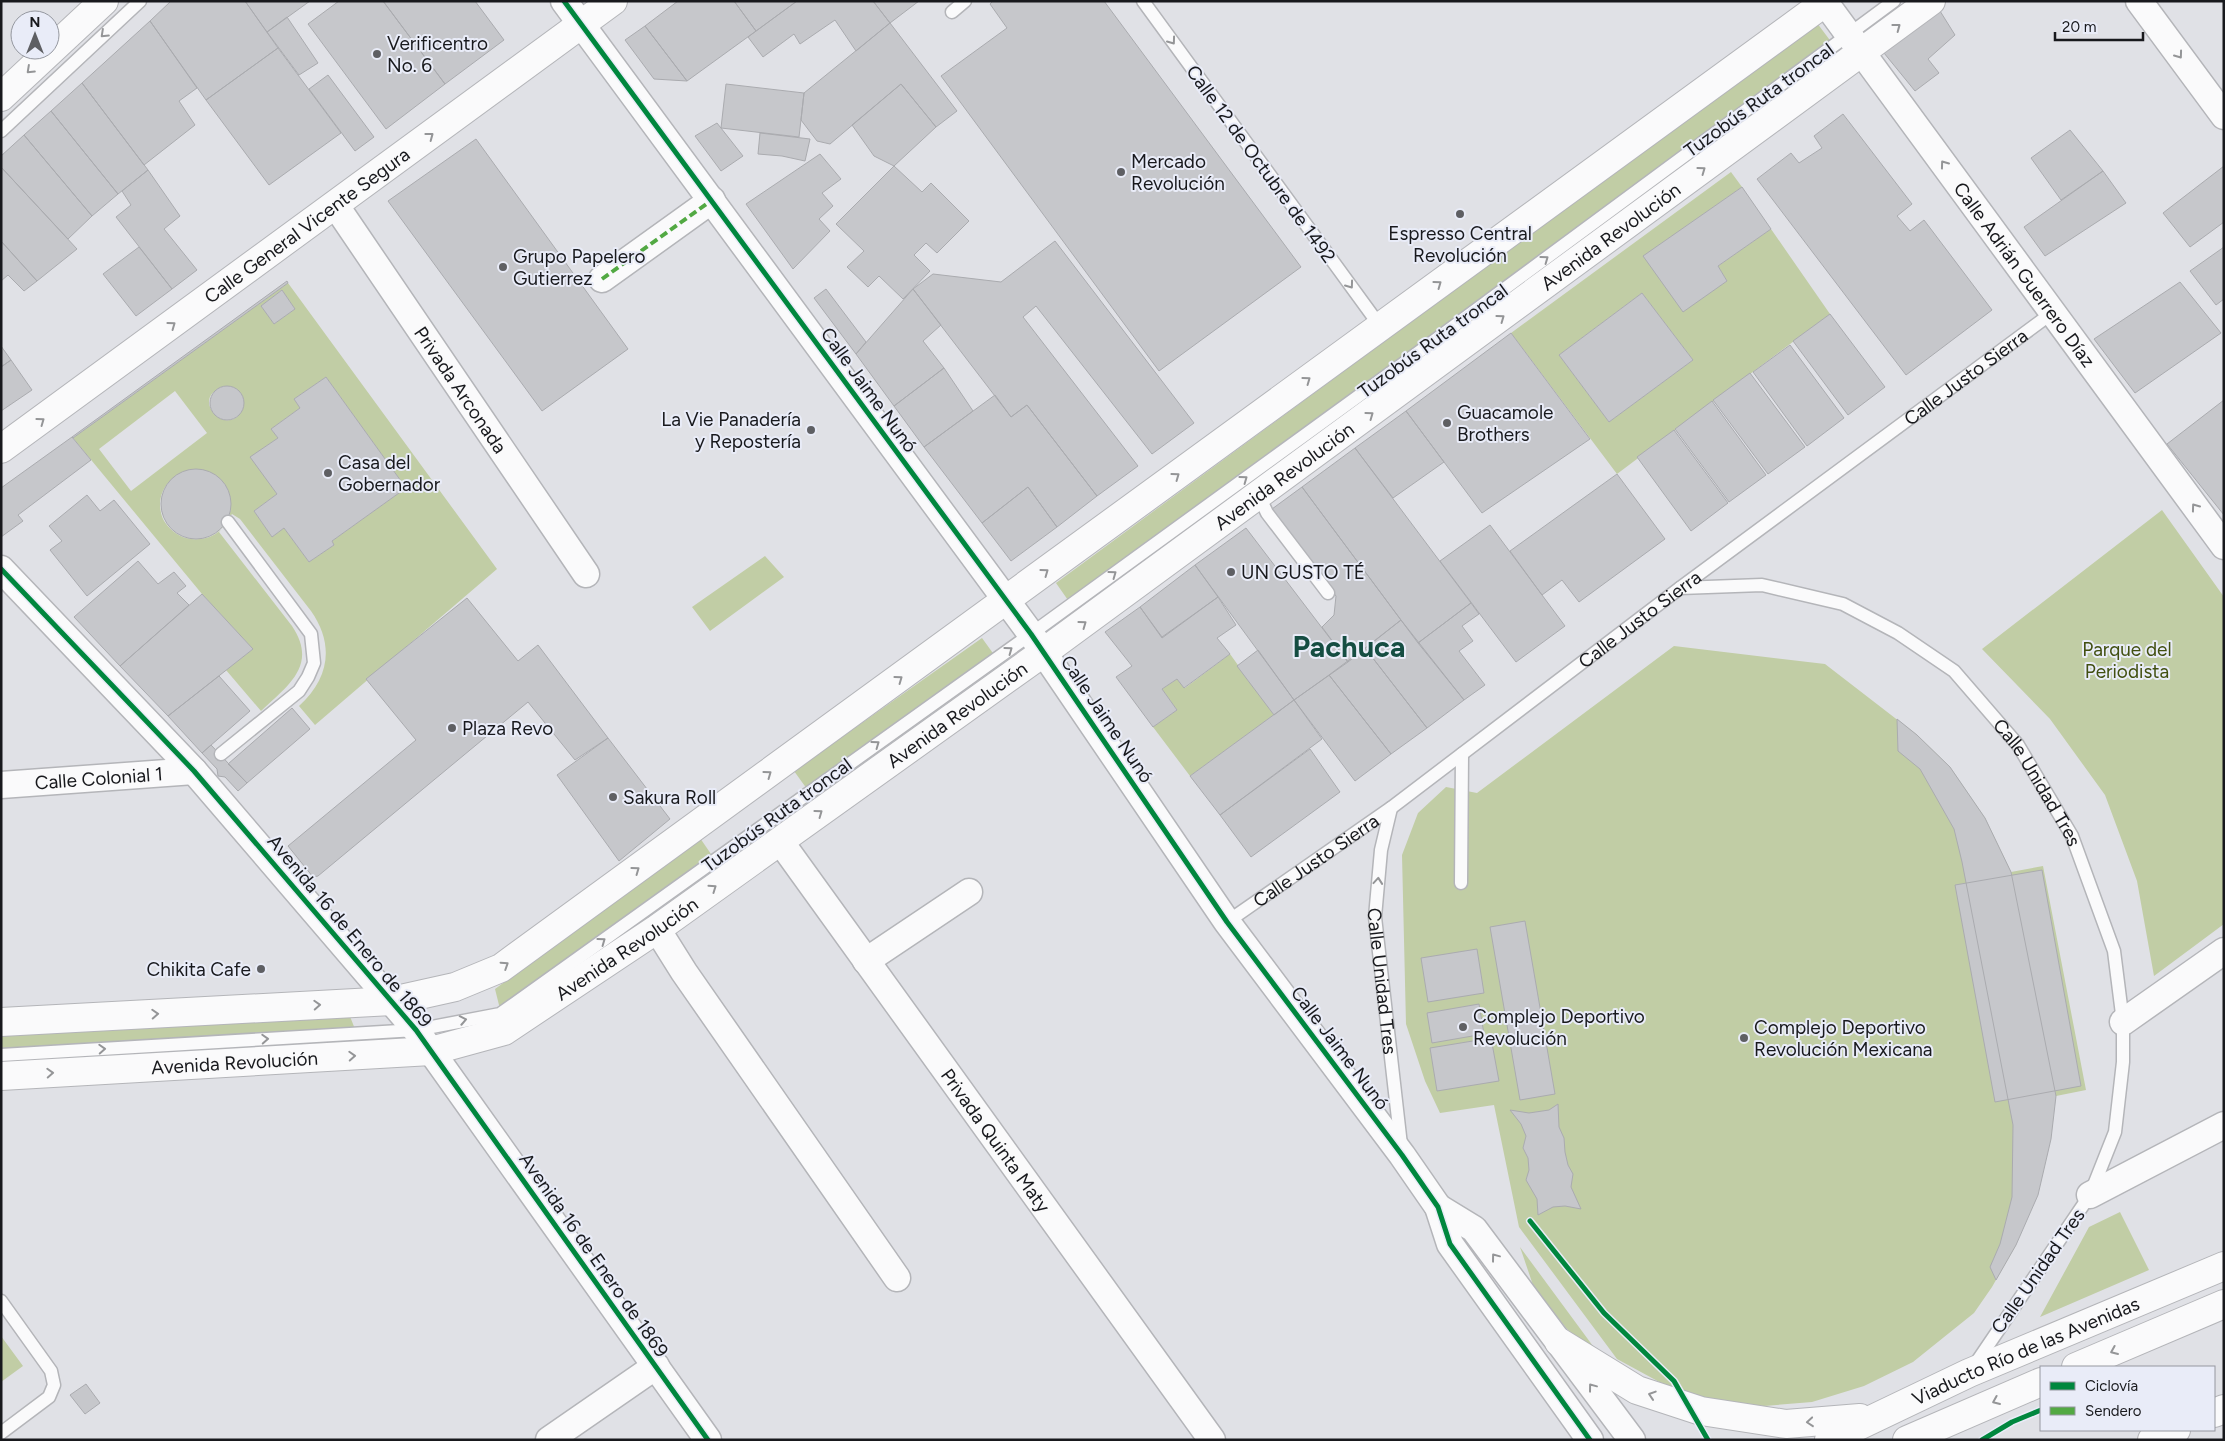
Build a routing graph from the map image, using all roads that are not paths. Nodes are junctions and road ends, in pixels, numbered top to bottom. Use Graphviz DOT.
graph roads {
  1 [pos="104,1"];
  2 [pos="140,1"];
  3 [pos="564,1"];
  4 [pos="613,1"];
  5 [pos="965,1"];
  6 [pos="1143,1"];
  7 [pos="1894,1"];
  8 [pos="1931,1"];
  9 [pos="2139,1"];
  10 [pos="1825,2"];
  11 [pos="952,12"];
  12 [pos="581,25"];
  13 [pos="1856,43"];
  14 [pos="1,98"];
  15 [pos="2224,116"];
  16 [pos="1,131"];
  17 [pos="712,200"];
  18 [pos="336,206"];
  19 [pos="602,279"];
  20 [pos="2052,313"];
  21 [pos="1380,326"];
  22 [pos="1,449"];
  23 [pos="1259,496"];
  24 [pos="228,522"];
  25 [pos="2224,546"];
  26 [pos="1,569"];
  27 [pos="586,574"];
  28 [pos="1680,588"];
  29 [pos="1328,593"];
  30 [pos="1006,601"];
  31 [pos="1037,643"];
  32 [pos="221,754"];
  33 [pos="1462,754"];
  34 [pos="198,769"];
  35 [pos="1,785"];
  36 [pos="1391,808"];
  37 [pos="780,841"];
  38 [pos="1461,883"];
  39 [pos="968,892"];
  40 [pos="1227,922"];
  41 [pos="657,929"];
  42 [pos="2224,951"];
  43 [pos="866,961"];
  44 [pos="392,1001"];
  45 [pos="1,1022"];
  46 [pos="2124,1022"];
  47 [pos="416,1030"];
  48 [pos="431,1051"];
  49 [pos="1,1055"];
  50 [pos="1,1076"];
  51 [pos="2224,1125"];
  52 [pos="1402,1155"];
  53 [pos="2090,1195"];
  54 [pos="1438,1207"];
  55 [pos="2207,1276"];
  56 [pos="897,1278"];
  57 [pos="1,1301"];
  58 [pos="2224,1304"];
  59 [pos="2153,1334"];
  60 [pos="1559,1342"];
  61 [pos="656,1366"];
  62 [pos="2078,1366"];
  63 [pos="1969,1373"];
  64 [pos="2040,1382"];
  65 [pos="1876,1416"];
  66 [pos="2174,1431"];
  67 [pos="1,1434"];
  68 [pos="549,1440"];
  69 [pos="708,1440"];
  70 [pos="1212,1440"];
  71 [pos="1590,1440"];
  72 [pos="1632,1440"];
  73 [pos="1829,1440"];
  74 [pos="1907,1440"];
  75 [pos="2152,1440"];
  1 -- 14 [label="main road, one-way"];
  2 -- 16 [label="lane, one-way"];
  3 -- 12 [label="street, Calle Jaime Nunó"];
  4 -- 12 [label="main road, Calle General Vicente Segura"];
  5 -- 11 [label="lane"];
  6 -- 21 [label="lane, Calle 12 de Octubre de 1492, one-way"];
  7 -- 13 [label="lane, Tuzobús Ruta troncal"];
  13 -- 8 [label="main road, Avenida Revolución, one-way"];
  9 -- 15 [label="street, one-way"];
  10 -- 13 [label="street, Calle Adrián Guerrero Díaz"];
  21 -- 10 [label="main road, one-way"];
  12 -- 17 [label="street, Calle Jaime Nunó"];
  18 -- 12 [label="main road, Calle General Vicente Segura, one-way"];
  20 -- 13 [label="street, Calle Adrián Guerrero Díaz, one-way"];
  23 -- 13 [label="main road, Avenida Revolución, one-way"];
  31 -- 13 [label="lane, Tuzobús Ruta troncal, one-way"];
  17 -- 19 [label="street"];
  17 -- 30 [label="street, Calle Jaime Nunó"];
  22 -- 18 [label="main road, Calle General Vicente Segura, one-way"];
  18 -- 27 [label="street, Privada Arconada"];
  25 -- 20 [label="street, Calle Adrián Guerrero Díaz, one-way"];
  20 -- 28 [label="lane, Calle Justo Sierra"];
  30 -- 21 [label="main road, one-way"];
  23 -- 29 [label="lane"];
  31 -- 23 [label="main road, Avenida Revolución, one-way"];
  24 -- 32 [label="lane"];
  26 -- 34 [label="street, Avenida 16 de Enero de 1869"];
  28 -- 33 [label="lane, Calle Justo Sierra"];
  28 -- 46 [label="lane, Calle Unidad Tres"];
  30 -- 31 [label="street, Calle Jaime Nunó"];
  44 -- 30 [label="main road, one-way"];
  37 -- 31 [label="main road, Avenida Revolución, one-way"];
  31 -- 40 [label="street, Calle Jaime Nunó"];
  47 -- 31 [label="lane, Tuzobús Ruta troncal, one-way"];
  33 -- 36 [label="lane, Calle Justo Sierra"];
  33 -- 38 [label="lane"];
  34 -- 35 [label="street, Calle Colonial 1"];
  34 -- 44 [label="street, Avenida 16 de Enero de 1869"];
  36 -- 40 [label="lane, Calle Justo Sierra"];
  52 -- 36 [label="lane, Calle Unidad Tres, one-way"];
  41 -- 37 [label="main road, Avenida Revolución, one-way"];
  37 -- 43 [label="street, Privada Quinta Maty"];
  39 -- 43 [label="street"];
  40 -- 52 [label="street, Calle Jaime Nunó"];
  41 -- 48 [label="main road, Avenida Revolución"];
  41 -- 56 [label="street"];
  42 -- 46 [label="street"];
  43 -- 70 [label="street, Privada Quinta Maty"];
  45 -- 44 [label="main road, one-way"];
  44 -- 47 [label="street, Avenida 16 de Enero de 1869"];
  46 -- 53 [label="lane, Calle Unidad Tres"];
  47 -- 48 [label="street, Avenida 16 de Enero de 1869"];
  49 -- 47 [label="lane, Tuzobús Ruta troncal, one-way"];
  50 -- 48 [label="main road, Avenida Revolución, one-way"];
  48 -- 61 [label="street, Avenida 16 de Enero de 1869"];
  51 -- 53 [label="street, Calle Unidad Tres"];
  52 -- 54 [label="street, Calle Jaime Nunó"];
  53 -- 63 [label="lane, Calle Unidad Tres"];
  60 -- 54 [label="street, Calle Jaime Nunó, one-way"];
  54 -- 71 [label="street, Calle Jaime Nunó"];
  55 -- 59 [label="main road"];
  55 -- 63 [label="main road, Viaducto Río de las Avenidas"];
  57 -- 67 [label="lane"];
  58 -- 59 [label="main road, Viaducto Río de las Avenidas"];
  59 -- 62 [label="main road, Viaducto Río de las Avenidas, one-way"];
  65 -- 60 [label="main road, one-way"];
  72 -- 60 [label="street, Calle Jaime Nunó, one-way"];
  61 -- 68 [label="street"];
  61 -- 69 [label="street, Avenida 16 de Enero de 1869"];
  63 -- 65 [label="main road, Viaducto Río de las Avenidas"];
  64 -- 74 [label="main road, Viaducto Río de las Avenidas, one-way"];
  65 -- 73 [label="main road, Viaducto Río de las Avenidas"];
  66 -- 75 [label="main road"];
}
